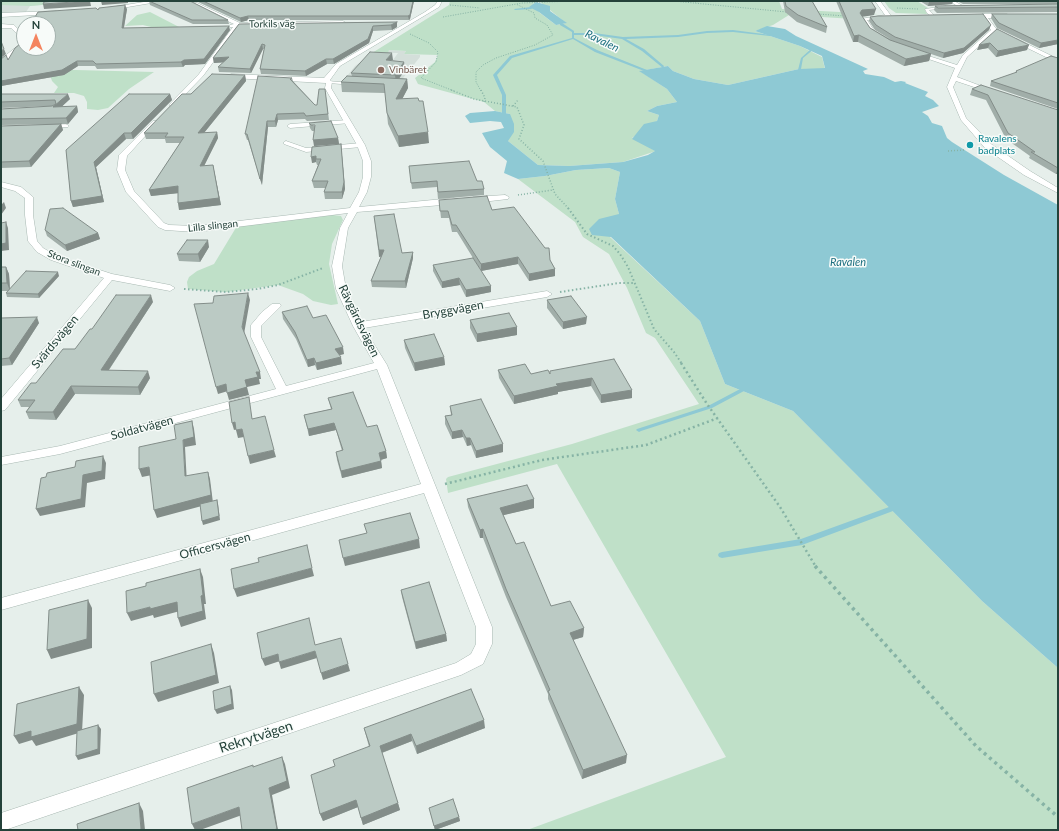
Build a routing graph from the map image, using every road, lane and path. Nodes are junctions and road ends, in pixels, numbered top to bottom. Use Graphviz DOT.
graph roads {
  1 [pos="161,1"];
  2 [pos="188,1"];
  3 [pos="440,1"];
  4 [pos="573,1"];
  5 [pos="673,1"];
  6 [pos="706,1"];
  7 [pos="877,1"];
  8 [pos="951,1"];
  9 [pos="535,2"];
  10 [pos="541,2"];
  11 [pos="688,3"];
  12 [pos="53,4"];
  13 [pos="516,4"];
  14 [pos="449,5"];
  15 [pos="976,6"];
  16 [pos="962,7"];
  17 [pos="488,8"];
  18 [pos="895,8"];
  19 [pos="102,9"];
  20 [pos="929,9"];
  21 [pos="52,12"];
  22 [pos="60,12"];
  23 [pos="787,12"];
  24 [pos="818,14"];
  25 [pos="1,15"];
  26 [pos="849,16"];
  27 [pos="984,16"];
  28 [pos="1014,16"];
  29 [pos="442,17"];
  30 [pos="889,17"];
  31 [pos="896,17"];
  32 [pos="926,17"];
  33 [pos="934,17"];
  34 [pos="941,17"];
  35 [pos="962,17"];
  36 [pos="349,23"];
  37 [pos="395,23"];
  38 [pos="408,23"];
  39 [pos="1,26"];
  40 [pos="237,26"];
  41 [pos="222,28"];
  42 [pos="16,30"];
  43 [pos="405,32"];
  44 [pos="878,36"];
  45 [pos="1007,36"];
  46 [pos="16,50"];
  47 [pos="905,50"];
  48 [pos="1058,61"];
  49 [pos="1,62"];
  50 [pos="958,67"];
  51 [pos="227,76"];
  52 [pos="953,78"];
  53 [pos="328,81"];
  54 [pos="358,84"];
  55 [pos="998,93"];
  56 [pos="518,100"];
  57 [pos="484,102"];
  58 [pos="513,106"];
  59 [pos="348,122"];
  60 [pos="46,126"];
  61 [pos="66,126"];
  62 [pos="290,126"];
  63 [pos="286,143"];
  64 [pos="361,145"];
  65 [pos="964,150"];
  66 [pos="948,151"];
  67 [pos="1,184"];
  68 [pos="553,190"];
  69 [pos="1058,191"];
  70 [pos="505,197"];
  71 [pos="353,210"];
  72 [pos="337,266"];
  73 [pos="110,277"];
  74 [pos="634,283"];
  75 [pos="170,288"];
  76 [pos="547,294"];
  77 [pos="276,306"];
  78 [pos="358,326"];
  79 [pos="381,365"];
  80 [pos="283,391"];
  81 [pos="1,407"];
  82 [pos="718,418"];
  83 [pos="1,461"];
  84 [pos="446,484"];
  85 [pos="428,488"];
  86 [pos="1,604"];
  87 [pos="484,627"];
  88 [pos="1058,817"];
  89 [pos="1,822"];
  1 -- 19 [label="street"];
  2 -- 40 [label="street"];
  3 -- 38 [label="street"];
  4 -- 10 [label="path"];
  5 -- 11 [label="path"];
  6 -- 11 [label="path"];
  7 -- 30 [label="street"];
  8 -- 16 [label="lane"];
  9 -- 10 [label="path"];
  9 -- 13 [label="path"];
  11 -- 23 [label="path"];
  12 -- 21 [label="street"];
  13 -- 17 [label="path"];
  13 -- 57 [label="path"];
  14 -- 17 [label="path"];
  15 -- 16 [label="lane"];
  16 -- 20 [label="lane"];
  17 -- 29 [label="path"];
  18 -- 20 [label="path"];
  20 -- 33 [label="lane"];
  21 -- 22 [label="street"];
  21 -- 25 [label="street"];
  24 -- 26 [label="path"];
  27 -- 28 [label="street"];
  27 -- 35 [label="street"];
  27 -- 50 [label="street"];
  30 -- 31 [label="street"];
  30 -- 44 [label="street"];
  32 -- 33 [label="street"];
  33 -- 34 [label="street"];
  36 -- 40 [label="street, Torkils väg"];
  37 -- 38 [label="street"];
  38 -- 53 [label="street"];
  39 -- 42 [label="street"];
  40 -- 41 [label="street, Torkils väg"];
  40 -- 71 [label="street, Lilla slingan"];
  43 -- 57 [label="path"];
  45 -- 48 [label="street"];
  46 -- 49 [label="street"];
  47 -- 50 [label="street"];
  50 -- 52 [label="street"];
  51 -- 53 [label="street"];
  52 -- 55 [label="street"];
  52 -- 69 [label="street"];
  53 -- 54 [label="lane"];
  53 -- 59 [label="street, Rävgärdsvägen"];
  56 -- 58 [label="path"];
  57 -- 58 [label="path"];
  58 -- 68 [label="path"];
  59 -- 62 [label="lane"];
  59 -- 64 [label="street, Rävgärdsvägen"];
  60 -- 61 [label="lane"];
  63 -- 64 [label="lane"];
  64 -- 71 [label="street, Rävgärdsvägen"];
  65 -- 66 [label="path"];
  67 -- 73 [label="street, Stora slingan"];
  68 -- 70 [label="path"];
  68 -- 74 [label="path"];
  70 -- 71 [label="street, Lilla slingan"];
  71 -- 72 [label="street, Rävgärdsvägen"];
  72 -- 75 [label="path"];
  72 -- 78 [label="street, Rävgärdsvägen"];
  73 -- 75 [label="street, Stora slingan"];
  73 -- 81 [label="street, Svärdsvägen"];
  74 -- 76 [label="path"];
  74 -- 82 [label="path"];
  76 -- 78 [label="street, Bryggvägen"];
  77 -- 80 [label="street"];
  78 -- 79 [label="street, Rävgärdsvägen"];
  79 -- 80 [label="street, Soldatvägen"];
  79 -- 85 [label="street, Rävgärdsvägen"];
  80 -- 83 [label="street, Soldatvägen"];
  82 -- 84 [label="path"];
  82 -- 88 [label="path"];
  85 -- 86 [label="street, Officersvägen"];
  85 -- 87 [label="street, Rävgärdsvägen"];
  87 -- 89 [label="street, Rekrytvägen"];
}
